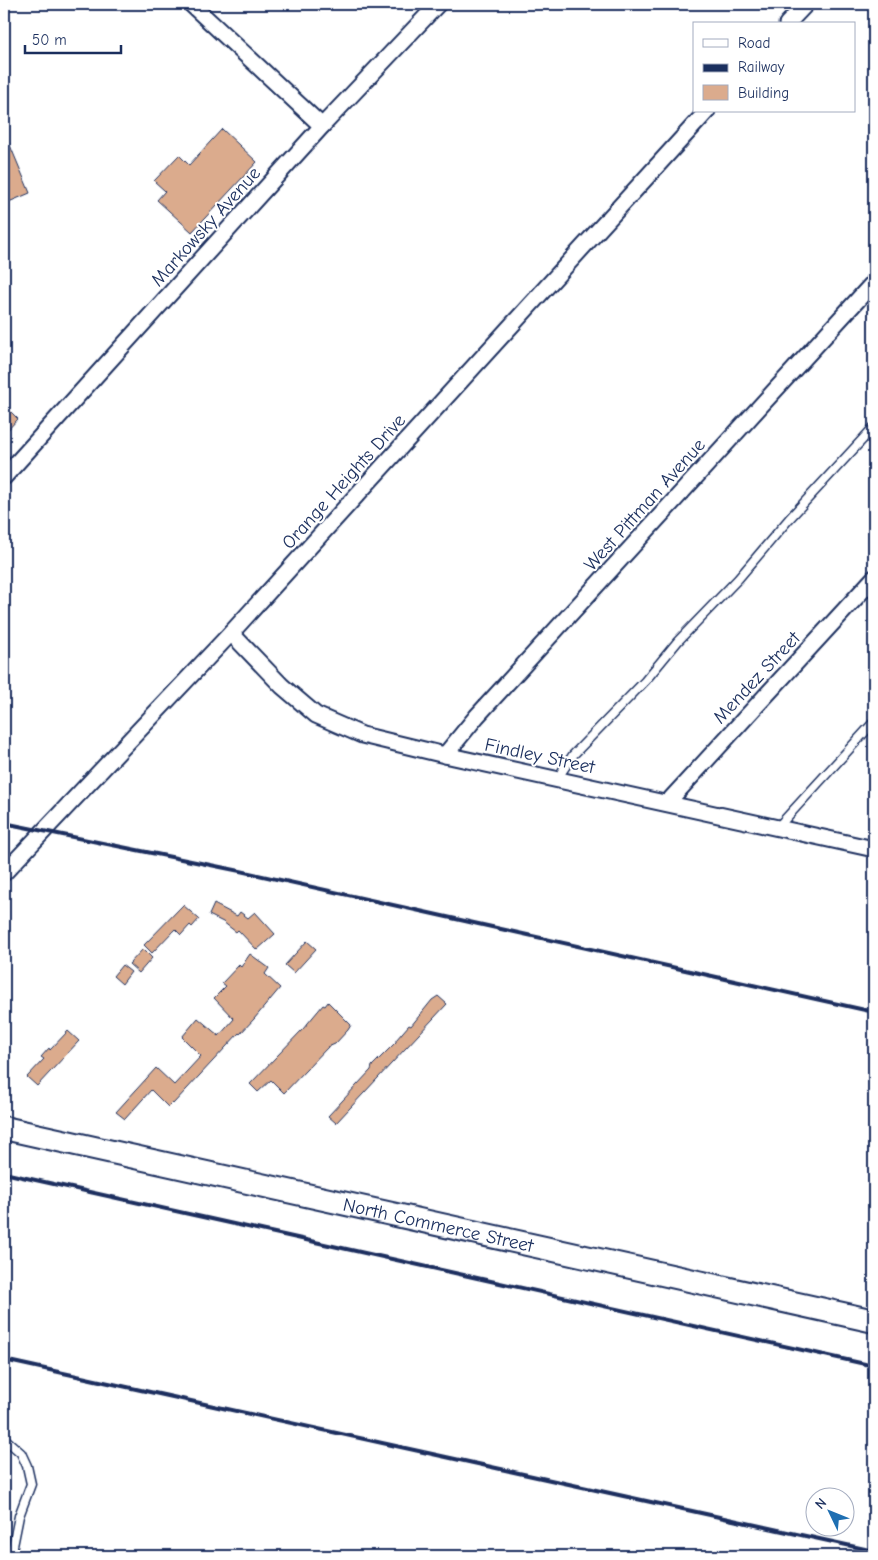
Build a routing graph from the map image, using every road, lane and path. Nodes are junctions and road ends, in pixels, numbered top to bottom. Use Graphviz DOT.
graph roads {
  1 [pos="191,4"];
  2 [pos="438,4"];
  3 [pos="806,4"];
  4 [pos="789,22"];
  5 [pos="706,112"];
  6 [pos="322,126"];
  7 [pos="874,282"];
  8 [pos="874,427"];
  9 [pos="4,477"];
  10 [pos="874,578"];
  11 [pos="231,633"];
  12 [pos="874,722"];
  13 [pos="445,755"];
  14 [pos="557,779"];
  15 [pos="667,803"];
  16 [pos="777,828"];
  17 [pos="874,849"];
  18 [pos="4,873"];
  19 [pos="4,1128"];
  20 [pos="874,1321"];
  21 [pos="4,1438"];
  22 [pos="11,1556"];
  1 -- 6 [label="street"];
  2 -- 6 [label="street, Markowsky Avenue"];
  3 -- 4 [label="street"];
  5 -- 11 [label="street, Orange Heights Drive"];
  6 -- 9 [label="street, Markowsky Avenue"];
  7 -- 13 [label="street, West Pittman Avenue"];
  8 -- 14 [label="lane"];
  10 -- 15 [label="street, Mendez Street"];
  11 -- 13 [label="street, Findley Street"];
  11 -- 18 [label="street, Orange Heights Drive"];
  12 -- 16 [label="lane"];
  13 -- 14 [label="street, Findley Street"];
  14 -- 15 [label="street, Findley Street"];
  15 -- 16 [label="street, Findley Street"];
  16 -- 17 [label="street, Findley Street"];
  19 -- 20 [label="main road, North Commerce Street"];
  21 -- 22 [label="lane"];
}
